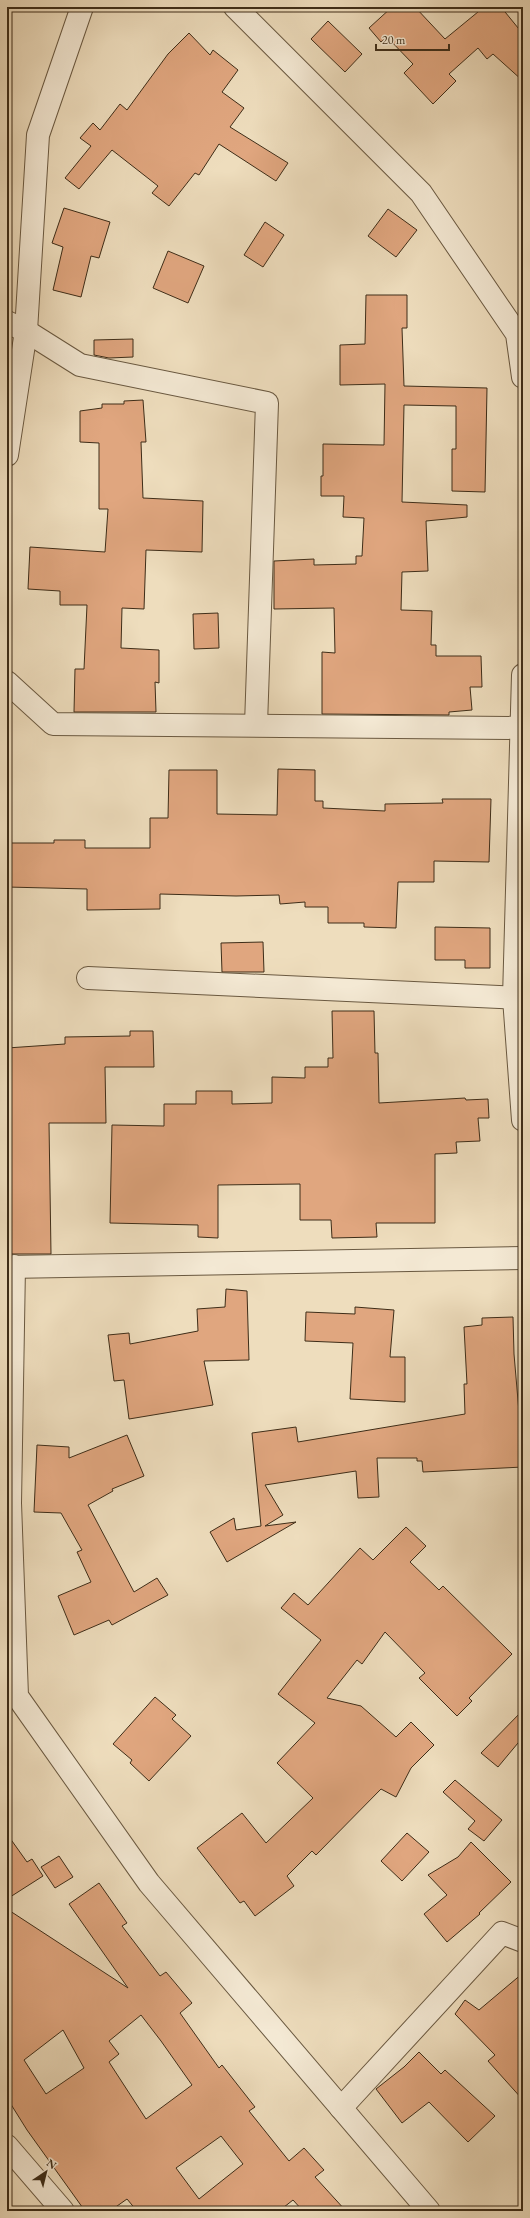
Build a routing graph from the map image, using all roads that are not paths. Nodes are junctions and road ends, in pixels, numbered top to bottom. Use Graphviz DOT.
graph roads {
  1 [pos="82,7"];
  2 [pos="235,7"];
  3 [pos="16,327"];
  4 [pos="523,377"];
  5 [pos="7,455"];
  6 [pos="523,675"];
  7 [pos="7,682"];
  8 [pos="256,725"];
  9 [pos="522,728"];
  10 [pos="88,978"];
  11 [pos="519,998"];
  12 [pos="523,1120"];
  13 [pos="523,1258"];
  14 [pos="10,1266"];
  15 [pos="523,1940"];
  16 [pos="341,2108"];
  17 [pos="7,2146"];
  18 [pos="63,2211"];
  19 [pos="428,2211"];
  1 -- 3 [label="street"];
  2 -- 4 [label="street"];
  3 -- 5 [label="street"];
  3 -- 8 [label="street"];
  6 -- 9 [label="street"];
  7 -- 8 [label="street"];
  8 -- 9 [label="street"];
  9 -- 11 [label="street"];
  10 -- 11 [label="street"];
  11 -- 12 [label="street"];
  13 -- 14 [label="street"];
  14 -- 16 [label="street"];
  15 -- 16 [label="street"];
  16 -- 19 [label="street"];
  17 -- 18 [label="street"];
}
